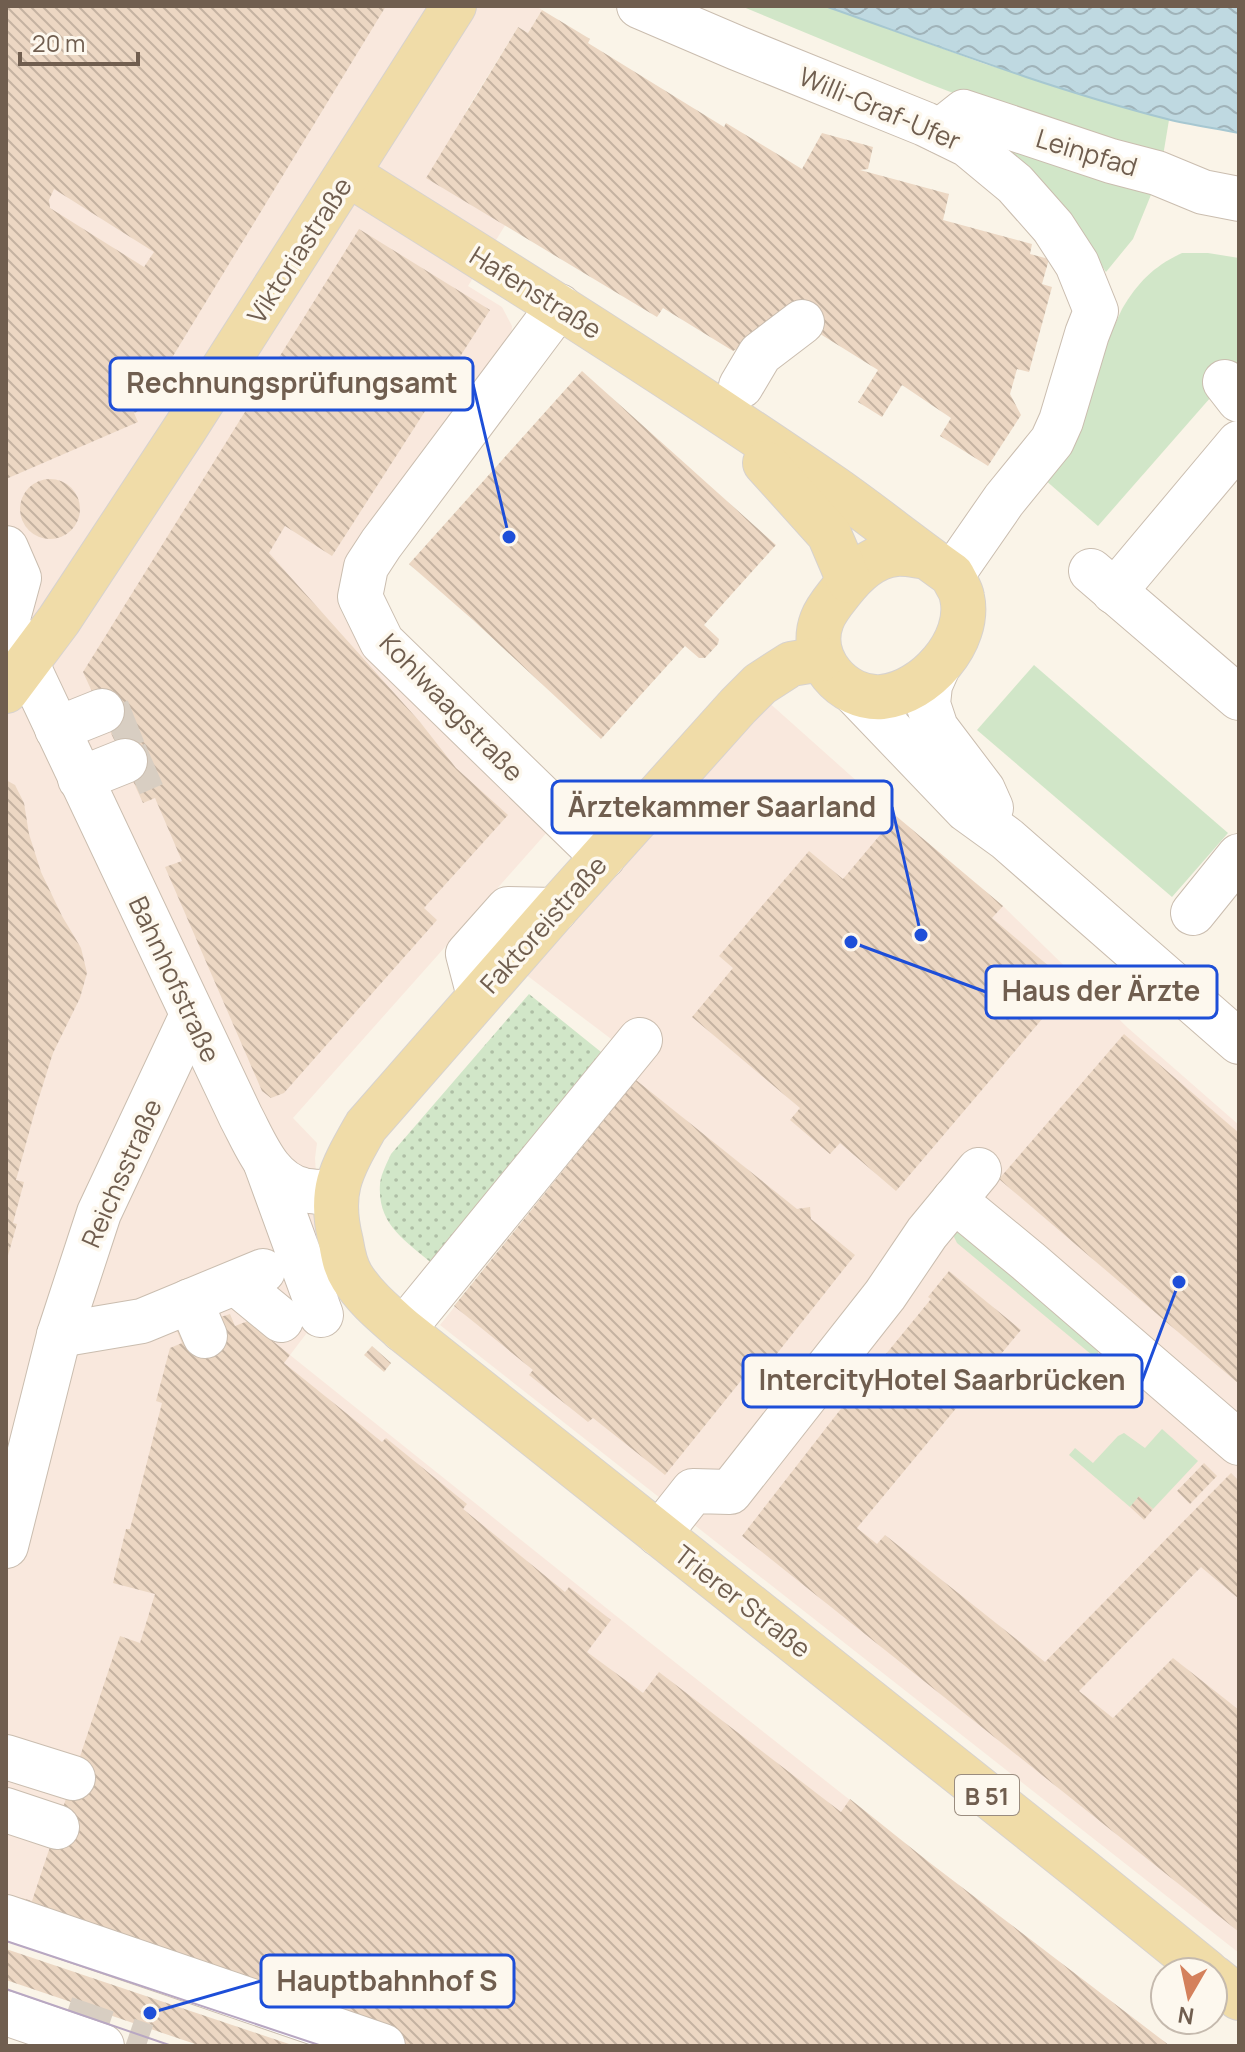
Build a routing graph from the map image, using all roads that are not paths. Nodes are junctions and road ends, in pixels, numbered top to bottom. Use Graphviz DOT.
graph roads {
  1 [pos="454,6"];
  2 [pos="639,6"];
  3 [pos="940,131"];
  4 [pos="348,174"];
  5 [pos="1239,199"];
  6 [pos="559,306"];
  7 [pos="802,322"];
  8 [pos="732,399"];
  9 [pos="1239,443"];
  10 [pos="6,548"];
  11 [pos="939,566"];
  12 [pos="849,581"];
  13 [pos="821,659"];
  14 [pos="938,667"];
  15 [pos="17,677"];
  16 [pos="855,693"];
  17 [pos="1239,698"];
  18 [pos="73,762"];
  19 [pos="1007,839"];
  20 [pos="1239,856"];
  21 [pos="603,857"];
  22 [pos="1193,913"];
  23 [pos="192,1015"];
  24 [pos="640,1040"];
  25 [pos="1239,1042"];
  26 [pos="266,1164"];
  27 [pos="290,1249"];
  28 [pos="403,1330"];
  29 [pos="59,1335"];
  30 [pos="1239,1443"];
  31 [pos="18,1446"];
  32 [pos="659,1534"];
  33 [pos="6,1546"];
  34 [pos="6,1757"];
  35 [pos="73,1778"];
  36 [pos="6,1810"];
  37 [pos="57,1827"];
  38 [pos="6,1917"];
  39 [pos="1187,1956"];
  40 [pos="6,2013"];
  41 [pos="102,2046"];
  42 [pos="383,2046"];
  1 -- 4 [label="main road, Viktoriastraße"];
  2 -- 3 [label="street, Willi-Graf-Ufer"];
  3 -- 5 [label="street, Leinpfad"];
  3 -- 11 [label="street, Willi-Graf-Ufer"];
  4 -- 6 [label="main road, Hafenstraße"];
  4 -- 15 [label="main road, Viktoriastraße"];
  6 -- 8 [label="main road, Hafenstraße"];
  6 -- 21 [label="street, Kohlwaagstraße"];
  7 -- 8 [label="street"];
  8 -- 11 [label="main road, Hafenstraße"];
  8 -- 12 [label="main road, Hafenstraße"];
  9 -- 17 [label="street"];
  10 -- 15 [label="street, Bahnhofstraße"];
  11 -- 12 [label="main road"];
  11 -- 14 [label="main road"];
  12 -- 13 [label="main road"];
  13 -- 16 [label="main road"];
  13 -- 21 [label="main road, Faktoreistraße"];
  14 -- 16 [label="main road"];
  14 -- 19 [label="street"];
  15 -- 18 [label="street, Bahnhofstraße"];
  16 -- 19 [label="street"];
  18 -- 18 [label="street"];
  18 -- 23 [label="street, Bahnhofstraße"];
  19 -- 25 [label="street"];
  20 -- 22 [label="street"];
  21 -- 27 [label="main road, Faktoreistraße"];
  23 -- 26 [label="street, Bahnhofstraße"];
  23 -- 29 [label="street, Reichsstraße"];
  24 -- 28 [label="street"];
  26 -- 27 [label="street, Bahnhofstraße"];
  26 -- 27 [label="street, Bahnhofstraße"];
  27 -- 27 [label="street, Bahnhofstraße"];
  27 -- 28 [label="main road, Trierer Straße / B 51"];
  27 -- 29 [label="street"];
  28 -- 32 [label="main road, Trierer Straße / B 51"];
  29 -- 31 [label="street, Reichsstraße"];
  30 -- 32 [label="street"];
  31 -- 33 [label="street, Reichsstraße"];
  32 -- 39 [label="main road, Trierer Straße / B 51"];
  34 -- 35 [label="street"];
  36 -- 37 [label="street"];
  38 -- 42 [label="street"];
  40 -- 41 [label="street"];
}
